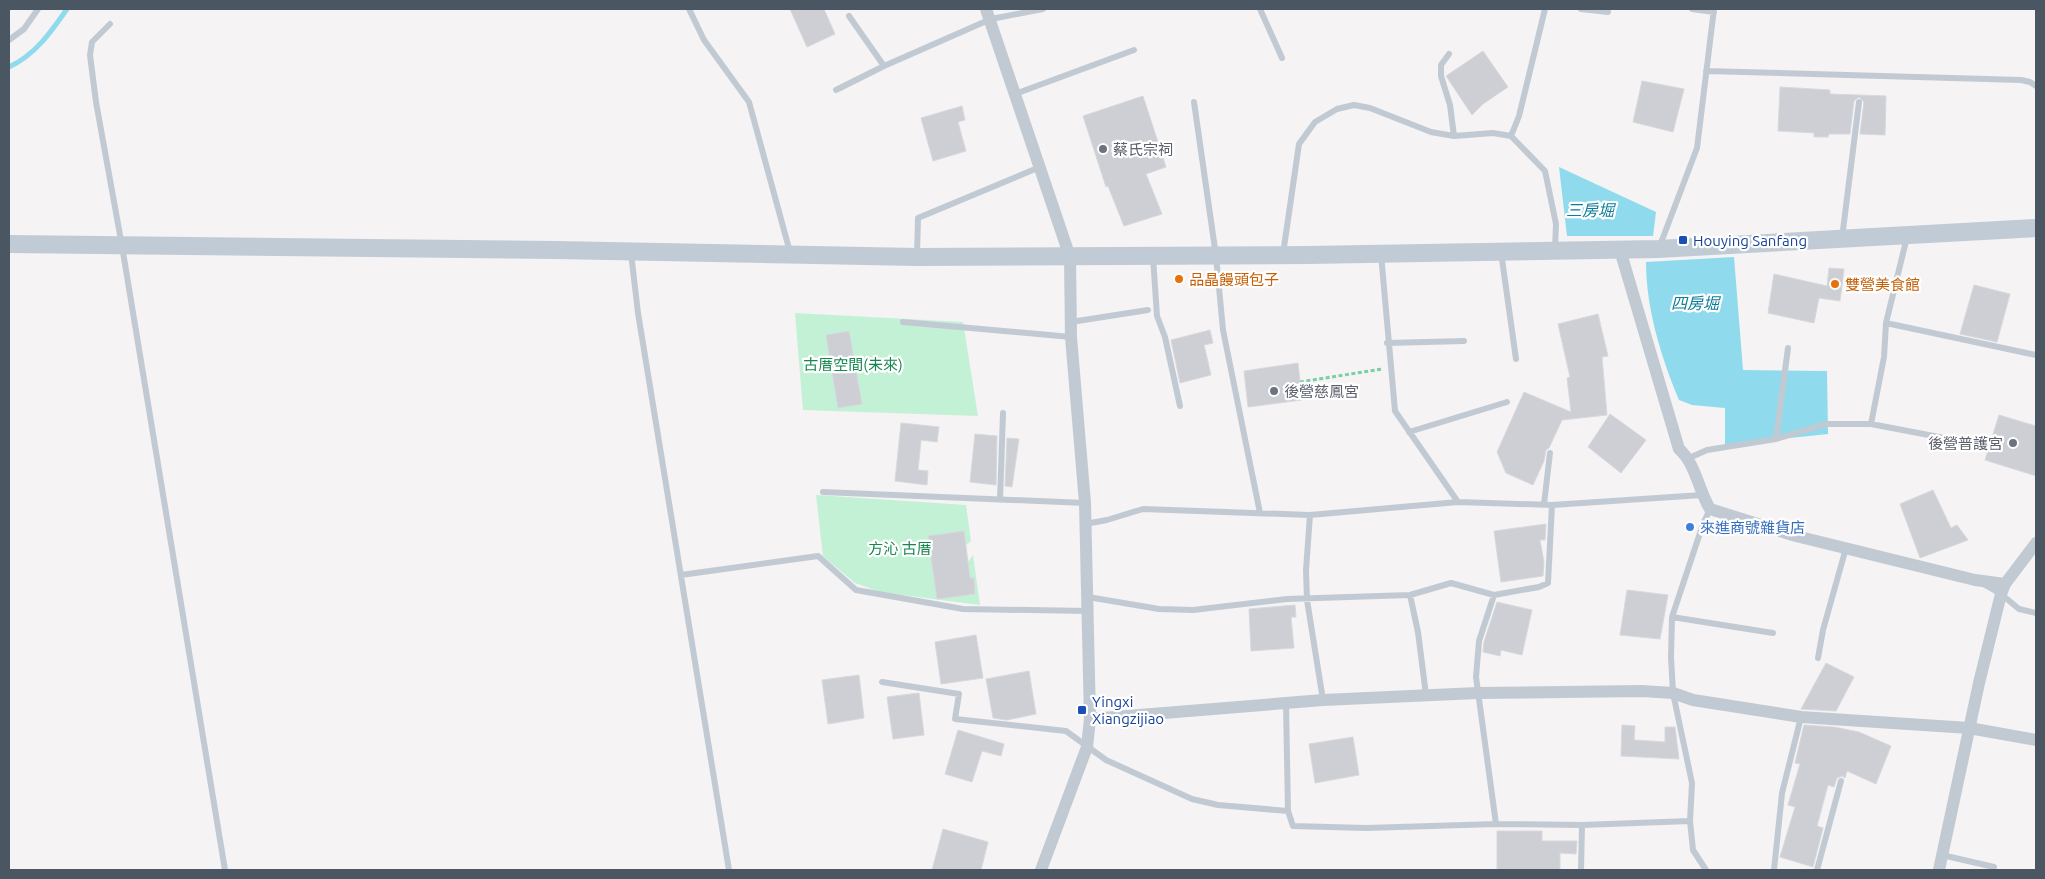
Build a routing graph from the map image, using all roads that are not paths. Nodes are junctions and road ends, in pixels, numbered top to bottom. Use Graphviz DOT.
graph roads {
  1 [pos="38,9"];
  2 [pos="689,9"];
  3 [pos="1044,9"];
  4 [pos="1260,9"];
  5 [pos="1546,9"];
  6 [pos="1581,9"];
  7 [pos="1692,9"];
  8 [pos="1714,11"];
  9 [pos="1608,12"];
  10 [pos="988,14"];
  11 [pos="849,16"];
  12 [pos="110,24"];
  13 [pos="9,40"];
  14 [pos="1134,50"];
  15 [pos="1449,54"];
  16 [pos="1282,58"];
  17 [pos="884,66"];
  18 [pos="1706,71"];
  19 [pos="2036,86"];
  20 [pos="836,90"];
  21 [pos="1015,94"];
  22 [pos="1194,102"];
  23 [pos="1859,102"];
  24 [pos="1454,136"];
  25 [pos="1511,136"];
  26 [pos="1040,167"];
  27 [pos="2036,228"];
  28 [pos="1907,234"];
  29 [pos="1842,240"];
  30 [pos="9,244"];
  31 [pos="122,246"];
  32 [pos="1658,249"];
  33 [pos="1620,250"];
  34 [pos="631,251"];
  35 [pos="1501,251"];
  36 [pos="1555,251"];
  37 [pos="1380,254"];
  38 [pos="1282,255"];
  39 [pos="791,256"];
  40 [pos="1153,256"];
  41 [pos="1216,256"];
  42 [pos="1070,257"];
  43 [pos="917,258"];
  44 [pos="1148,310"];
  45 [pos="903,322"];
  46 [pos="1071,322"];
  47 [pos="1886,323"];
  48 [pos="1071,337"];
  49 [pos="1464,340"];
  50 [pos="1387,343"];
  51 [pos="1788,348"];
  52 [pos="2036,356"];
  53 [pos="1516,359"];
  54 [pos="1507,402"];
  55 [pos="1180,406"];
  56 [pos="1003,413"];
  57 [pos="1871,424"];
  58 [pos="1409,432"];
  59 [pos="1776,438"];
  60 [pos="1981,445"];
  61 [pos="1550,454"];
  62 [pos="1689,458"];
  63 [pos="824,492"];
  64 [pos="1702,495"];
  65 [pos="1000,500"];
  66 [pos="1458,502"];
  67 [pos="1085,503"];
  68 [pos="1544,504"];
  69 [pos="1552,505"];
  70 [pos="1710,509"];
  71 [pos="1260,514"];
  72 [pos="1310,515"];
  73 [pos="1086,524"];
  74 [pos="2036,543"];
  75 [pos="1846,548"];
  76 [pos="681,576"];
  77 [pos="2003,589"];
  78 [pos="1410,595"];
  79 [pos="1494,595"];
  80 [pos="1088,597"];
  81 [pos="1307,600"];
  82 [pos="1087,611"];
  83 [pos="2036,613"];
  84 [pos="1672,617"];
  85 [pos="1773,633"];
  86 [pos="1818,658"];
  87 [pos="882,682"];
  88 [pos="1477,693"];
  89 [pos="1674,694"];
  90 [pos="1426,695"];
  91 [pos="1323,700"];
  92 [pos="1286,704"];
  93 [pos="1801,717"];
  94 [pos="1090,720"];
  95 [pos="1969,728"];
  96 [pos="2036,740"];
  97 [pos="1087,747"];
  98 [pos="1841,782"];
  99 [pos="1288,811"];
  100 [pos="1690,821"];
  101 [pos="1496,824"];
  102 [pos="1582,825"];
  103 [pos="1942,855"];
  104 [pos="1994,867"];
  105 [pos="225,870"];
  106 [pos="729,870"];
  107 [pos="1041,870"];
  108 [pos="1581,870"];
  109 [pos="1706,870"];
  110 [pos="1774,870"];
  111 [pos="1817,870"];
  112 [pos="1939,870"];
  1 -- 13 [label="lane"];
  2 -- 39 [label="lane"];
  3 -- 10 [label="lane"];
  4 -- 16 [label="lane"];
  5 -- 25 [label="lane"];
  6 -- 9 [label="lane"];
  7 -- 8 [label="lane"];
  8 -- 18 [label="lane"];
  10 -- 17 [label="lane"];
  10 -- 21 [label="street"];
  11 -- 17 [label="lane"];
  12 -- 31 [label="lane"];
  14 -- 21 [label="lane"];
  15 -- 24 [label="lane"];
  17 -- 20 [label="lane"];
  18 -- 19 [label="lane"];
  18 -- 32 [label="lane"];
  21 -- 26 [label="street"];
  22 -- 41 [label="lane"];
  23 -- 29 [label="lane"];
  24 -- 25 [label="lane"];
  24 -- 38 [label="lane"];
  25 -- 36 [label="lane"];
  26 -- 42 [label="street"];
  26 -- 43 [label="lane"];
  27 -- 28 [label="street"];
  28 -- 29 [label="street"];
  28 -- 47 [label="lane"];
  29 -- 32 [label="street"];
  30 -- 31 [label="street"];
  31 -- 34 [label="street"];
  31 -- 105 [label="lane"];
  32 -- 33 [label="street"];
  33 -- 36 [label="street"];
  33 -- 62 [label="street"];
  34 -- 39 [label="street"];
  34 -- 76 [label="lane"];
  35 -- 36 [label="street"];
  35 -- 37 [label="street"];
  35 -- 53 [label="lane"];
  37 -- 38 [label="street"];
  37 -- 50 [label="lane"];
  38 -- 41 [label="street"];
  39 -- 43 [label="street"];
  40 -- 41 [label="street"];
  40 -- 42 [label="street"];
  40 -- 55 [label="lane"];
  41 -- 71 [label="lane"];
  42 -- 43 [label="street"];
  42 -- 46 [label="street"];
  44 -- 46 [label="lane"];
  45 -- 48 [label="lane"];
  46 -- 48 [label="street"];
  47 -- 52 [label="lane"];
  47 -- 57 [label="lane"];
  48 -- 67 [label="street"];
  49 -- 50 [label="lane"];
  50 -- 58 [label="lane"];
  51 -- 59 [label="lane"];
  54 -- 58 [label="lane"];
  56 -- 65 [label="lane"];
  57 -- 59 [label="lane"];
  57 -- 60 [label="lane"];
  58 -- 66 [label="lane"];
  59 -- 62 [label="lane"];
  61 -- 68 [label="lane"];
  62 -- 64 [label="street"];
  63 -- 65 [label="lane"];
  64 -- 69 [label="lane"];
  64 -- 70 [label="street"];
  65 -- 67 [label="lane"];
  66 -- 68 [label="lane"];
  66 -- 72 [label="lane"];
  67 -- 73 [label="street"];
  68 -- 69 [label="lane"];
  69 -- 79 [label="lane"];
  70 -- 75 [label="street"];
  70 -- 84 [label="lane"];
  71 -- 72 [label="lane"];
  71 -- 73 [label="lane"];
  72 -- 81 [label="lane"];
  73 -- 80 [label="street"];
  74 -- 77 [label="street"];
  75 -- 77 [label="street"];
  75 -- 86 [label="lane"];
  76 -- 82 [label="lane"];
  76 -- 106 [label="lane"];
  77 -- 83 [label="lane"];
  77 -- 95 [label="street"];
  78 -- 79 [label="lane"];
  78 -- 81 [label="lane"];
  78 -- 90 [label="lane"];
  79 -- 88 [label="lane"];
  80 -- 81 [label="lane"];
  80 -- 82 [label="street"];
  81 -- 91 [label="lane"];
  82 -- 94 [label="street"];
  84 -- 85 [label="lane"];
  84 -- 89 [label="lane"];
  87 -- 97 [label="lane"];
  88 -- 89 [label="street"];
  88 -- 90 [label="street"];
  88 -- 101 [label="lane"];
  89 -- 93 [label="street"];
  89 -- 100 [label="lane"];
  90 -- 91 [label="street"];
  91 -- 92 [label="street"];
  92 -- 94 [label="street"];
  92 -- 99 [label="lane"];
  93 -- 95 [label="street"];
  93 -- 110 [label="lane"];
  94 -- 97 [label="street"];
  95 -- 96 [label="street"];
  95 -- 103 [label="street"];
  97 -- 99 [label="lane"];
  97 -- 107 [label="street"];
  98 -- 111 [label="lane"];
  99 -- 101 [label="lane"];
  100 -- 102 [label="lane"];
  100 -- 109 [label="lane"];
  101 -- 102 [label="lane"];
  102 -- 108 [label="lane"];
  103 -- 104 [label="lane"];
  103 -- 112 [label="street"];
}
